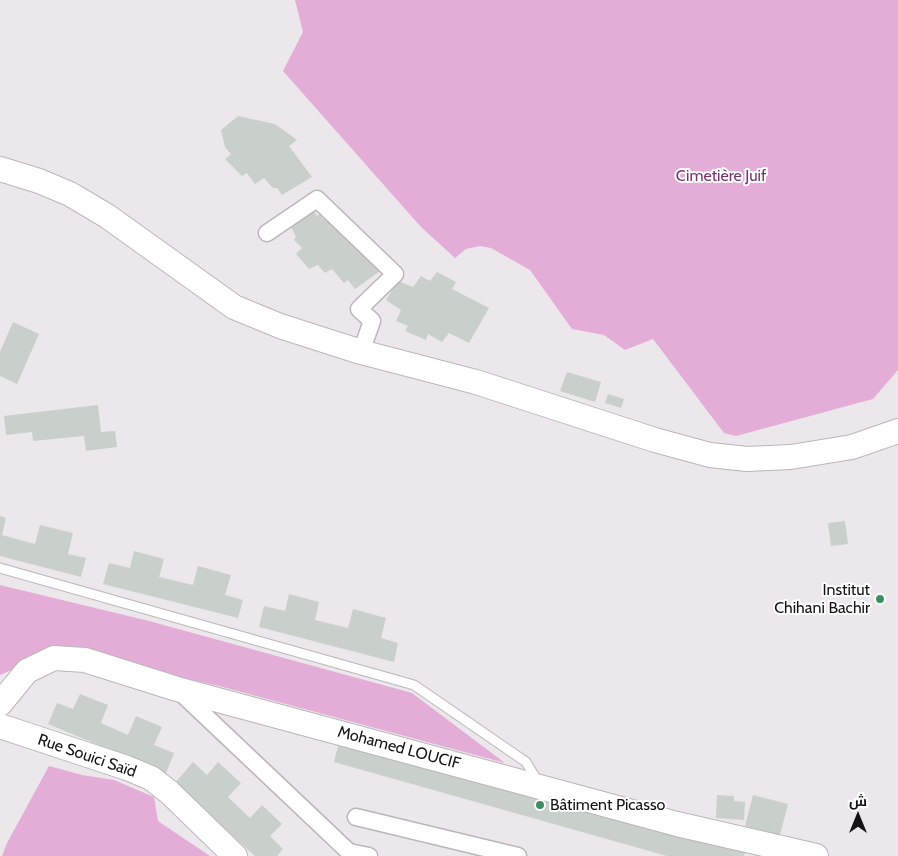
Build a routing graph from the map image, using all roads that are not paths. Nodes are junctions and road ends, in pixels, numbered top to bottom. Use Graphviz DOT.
graph roads {
  1 [pos="0,169"];
  2 [pos="267,233"];
  3 [pos="361,352"];
  4 [pos="898,431"];
  5 [pos="0,568"];
  6 [pos="177,689"];
  7 [pos="0,704"];
  8 [pos="0,726"];
  9 [pos="541,787"];
  10 [pos="356,817"];
  11 [pos="345,854"];
  12 [pos="235,856"];
  13 [pos="369,856"];
  14 [pos="517,856"];
  15 [pos="816,856"];
  1 -- 3 [label="main road"];
  2 -- 3 [label="street"];
  3 -- 4 [label="main road"];
  5 -- 9 [label="lane"];
  6 -- 7 [label="main road, Mohamed LOUCIF"];
  6 -- 9 [label="main road, Mohamed LOUCIF"];
  6 -- 11 [label="street"];
  8 -- 12 [label="main road, Rue Souici Saïd"];
  9 -- 15 [label="main road, Mohamed LOUCIF"];
  10 -- 14 [label="street"];
  11 -- 13 [label="street"];
}
